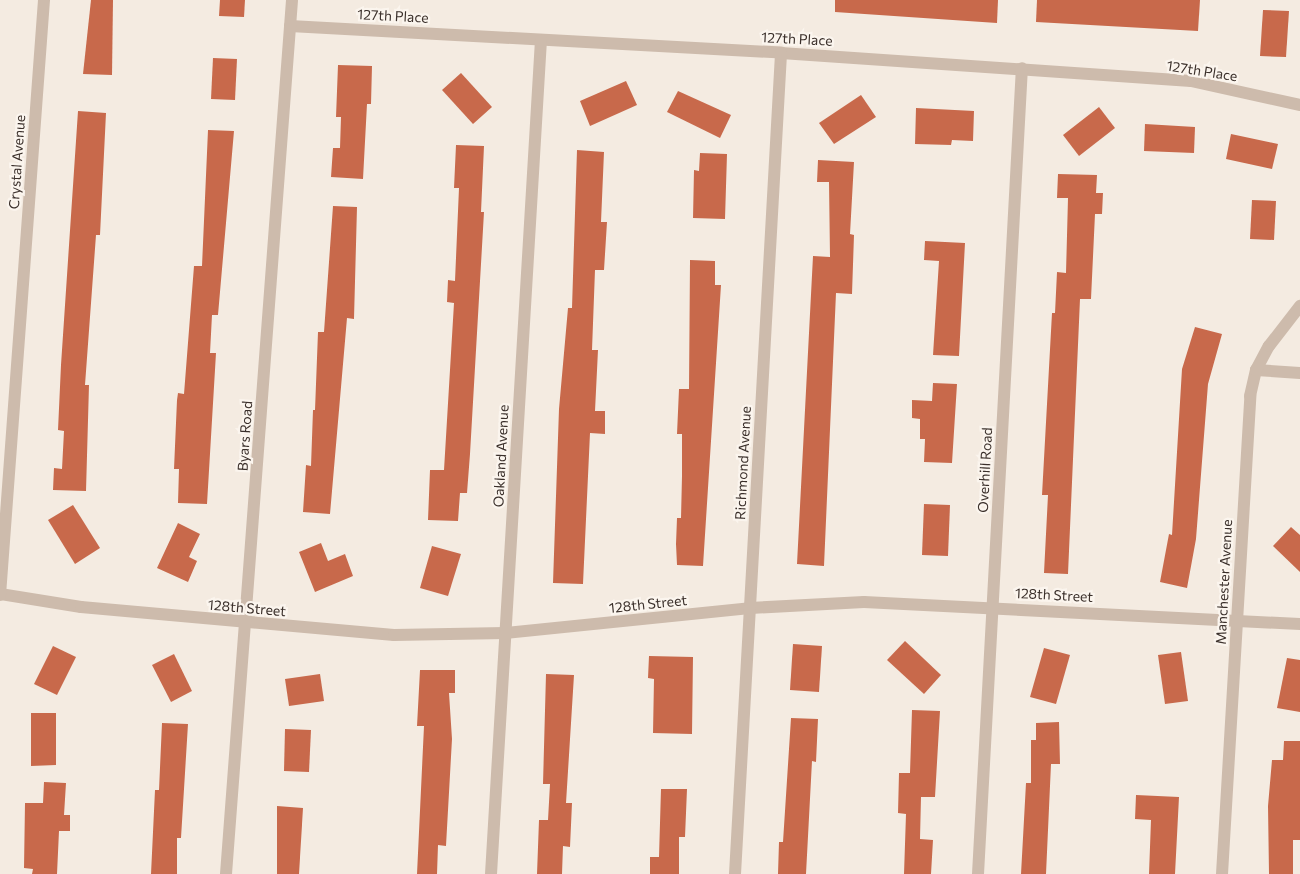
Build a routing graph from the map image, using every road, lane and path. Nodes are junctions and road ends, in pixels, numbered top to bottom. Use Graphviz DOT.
graph roads {
  1 [pos="44,0"];
  2 [pos="292,0"];
  3 [pos="290,26"];
  4 [pos="541,40"];
  5 [pos="781,53"];
  6 [pos="1022,68"];
  7 [pos="1300,105"];
  8 [pos="1300,306"];
  9 [pos="1256,370"];
  10 [pos="1300,373"];
  11 [pos="0,595"];
  12 [pos="993,607"];
  13 [pos="750,608"];
  14 [pos="1237,621"];
  15 [pos="246,623"];
  16 [pos="1300,624"];
  17 [pos="505,633"];
  18 [pos="226,874"];
  19 [pos="491,874"];
  20 [pos="735,874"];
  21 [pos="978,874"];
  22 [pos="1222,874"];
  1 -- 11 [label="street, Crystal Avenue"];
  2 -- 3 [label="street, Byars Road"];
  3 -- 4 [label="street, 127th Place"];
  3 -- 15 [label="street, Byars Road"];
  4 -- 5 [label="street, 127th Place"];
  4 -- 17 [label="street, Oakland Avenue"];
  5 -- 6 [label="street, 127th Place"];
  5 -- 13 [label="street, Richmond Avenue"];
  6 -- 7 [label="street, 127th Place"];
  6 -- 12 [label="street, Overhill Road"];
  8 -- 9 [label="street, Manchester Avenue"];
  9 -- 10 [label="street"];
  9 -- 14 [label="street, Manchester Avenue"];
  11 -- 15 [label="street, 128th Street"];
  12 -- 13 [label="street, 128th Street"];
  12 -- 14 [label="street, 128th Street"];
  12 -- 21 [label="street, Overhill Road"];
  13 -- 17 [label="street, 128th Street"];
  13 -- 20 [label="street, Richmond Avenue"];
  14 -- 16 [label="street, 128th Street"];
  14 -- 22 [label="street, Manchester Avenue"];
  15 -- 17 [label="street, 128th Street"];
  15 -- 18 [label="street, Byars Road"];
  17 -- 19 [label="street, Oakland Avenue"];
}
